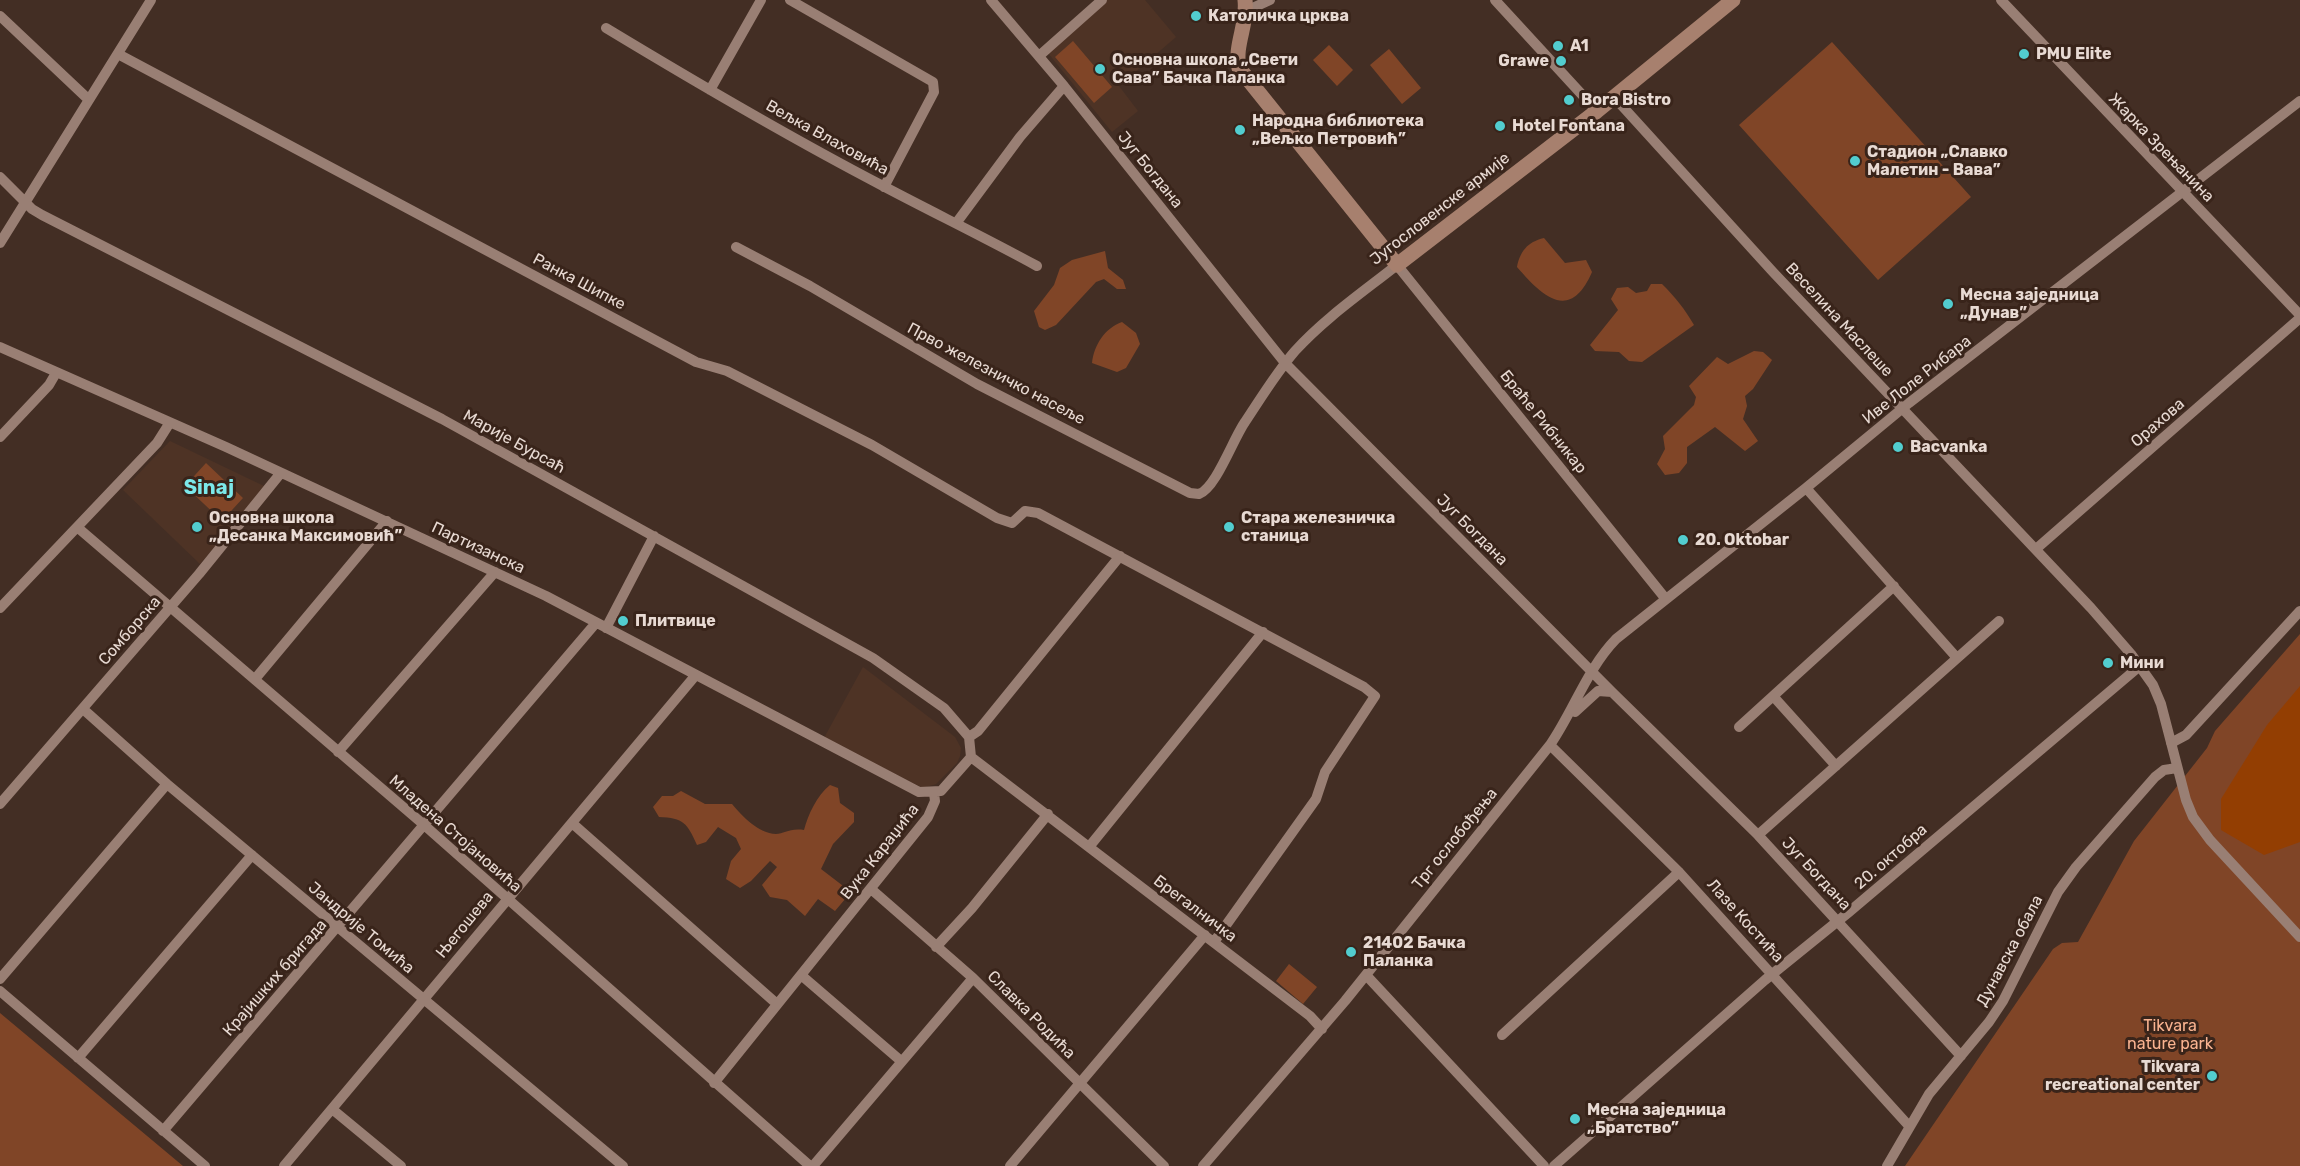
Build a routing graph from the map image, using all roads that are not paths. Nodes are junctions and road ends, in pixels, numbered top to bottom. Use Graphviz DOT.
graph roads {
  1 [pos="151,0"];
  2 [pos="761,0"];
  3 [pos="790,0"];
  4 [pos="991,0"];
  5 [pos="1102,0"];
  6 [pos="1270,0"];
  7 [pos="1495,0"];
  8 [pos="1733,0"];
  9 [pos="2001,0"];
  10 [pos="1246,6"];
  11 [pos="0,16"];
  12 [pos="606,28"];
  13 [pos="118,54"];
  14 [pos="1039,56"];
  15 [pos="1064,86"];
  16 [pos="710,90"];
  17 [pos="1614,97"];
  18 [pos="88,99"];
  19 [pos="2300,101"];
  20 [pos="1597,111"];
  21 [pos="0,177"];
  22 [pos="884,187"];
  23 [pos="2183,193"];
  24 [pos="27,202"];
  25 [pos="957,222"];
  26 [pos="0,243"];
  27 [pos="736,247"];
  28 [pos="1397,265"];
  29 [pos="1037,266"];
  30 [pos="2300,317"];
  31 [pos="0,347"];
  32 [pos="1285,363"];
  33 [pos="56,373"];
  34 [pos="1903,409"];
  35 [pos="169,424"];
  36 [pos="0,437"];
  37 [pos="280,474"];
  38 [pos="1212,484"];
  39 [pos="1806,488"];
  40 [pos="387,521"];
  41 [pos="77,527"];
  42 [pos="654,536"];
  43 [pos="2036,549"];
  44 [pos="1120,556"];
  45 [pos="495,572"];
  46 [pos="1894,586"];
  47 [pos="1665,598"];
  48 [pos="0,608"];
  49 [pos="170,608"];
  50 [pos="2300,611"];
  51 [pos="1999,621"];
  52 [pos="595,624"];
  53 [pos="606,628"];
  54 [pos="1263,632"];
  55 [pos="1957,658"];
  56 [pos="2141,665"];
  57 [pos="1591,672"];
  58 [pos="695,676"];
  59 [pos="255,679"];
  60 [pos="1612,692"];
  61 [pos="1773,696"];
  62 [pos="83,709"];
  63 [pos="1567,721"];
  64 [pos="1739,727"];
  65 [pos="969,737"];
  66 [pos="2172,743"];
  67 [pos="1550,745"];
  68 [pos="338,752"];
  69 [pos="971,756"];
  70 [pos="1836,765"];
  71 [pos="2177,768"];
  72 [pos="167,784"];
  73 [pos="934,793"];
  74 [pos="0,804"];
  75 [pos="1048,814"];
  76 [pos="572,823"];
  77 [pos="423,824"];
  78 [pos="1758,835"];
  79 [pos="1089,847"];
  80 [pos="252,855"];
  81 [pos="1679,872"];
  82 [pos="871,889"];
  83 [pos="506,898"];
  84 [pos="1839,920"];
  85 [pos="338,927"];
  86 [pos="2300,937"];
  87 [pos="1209,938"];
  88 [pos="936,947"];
  89 [pos="801,975"];
  90 [pos="1366,975"];
  91 [pos="1773,975"];
  92 [pos="973,978"];
  93 [pos="0,979"];
  94 [pos="0,991"];
  95 [pos="423,1000"];
  96 [pos="777,1004"];
  97 [pos="1322,1029"];
  98 [pos="1502,1035"];
  99 [pos="1961,1056"];
  100 [pos="78,1058"];
  101 [pos="901,1061"];
  102 [pos="714,1083"];
  103 [pos="1079,1084"];
  104 [pos="332,1109"];
  105 [pos="1909,1126"];
  106 [pos="164,1131"];
  107 [pos="617,1164"];
  108 [pos="205,1166"];
  109 [pos="284,1166"];
  110 [pos="401,1166"];
  111 [pos="812,1166"];
  112 [pos="1011,1166"];
  113 [pos="1164,1166"];
  114 [pos="1203,1166"];
  115 [pos="1544,1166"];
  116 [pos="1554,1166"];
  117 [pos="1887,1166"];
  1 -- 13 [label="street"];
  2 -- 16 [label="street"];
  3 -- 22 [label="street"];
  4 -- 14 [label="street, Југ Богдана"];
  5 -- 14 [label="street"];
  6 -- 10 [label="street"];
  7 -- 20 [label="street"];
  8 -- 17 [label="street, Југословенске армије"];
  9 -- 23 [label="street, Жарка Зрењанина"];
  10 -- 28 [label="street"];
  11 -- 18 [label="street"];
  12 -- 16 [label="street, Вељка Влаховића"];
  13 -- 18 [label="street"];
  13 -- 44 [label="street, Ранка Шипке"];
  14 -- 15 [label="street, Југ Богдана"];
  15 -- 25 [label="street"];
  15 -- 32 [label="street, Југ Богдана"];
  16 -- 22 [label="street, Вељка Влаховића"];
  17 -- 20 [label="street, Југословенске армије"];
  17 -- 34 [label="street, Веселина Маслеше"];
  18 -- 24 [label="street"];
  19 -- 23 [label="street, Иве Лоле Рибара"];
  20 -- 28 [label="street, Југословенске армије"];
  21 -- 24 [label="street, Марије Бурсаћ"];
  22 -- 25 [label="street, Вељка Влаховића"];
  23 -- 30 [label="street, Жарка Зрењанина"];
  23 -- 34 [label="street, Иве Лоле Рибара"];
  24 -- 26 [label="street"];
  24 -- 42 [label="street, Марије Бурсаћ"];
  25 -- 29 [label="street, Вељка Влаховића"];
  27 -- 38 [label="street, Прво железничко насеље"];
  28 -- 32 [label="street, Југословенске армије"];
  28 -- 47 [label="street, Браће Рибникар"];
  30 -- 43 [label="street, Орахова"];
  31 -- 33 [label="street, Партизанска"];
  32 -- 38 [label="street, Југословенске армије"];
  32 -- 57 [label="street, Југ Богдана"];
  33 -- 35 [label="street, Партизанска"];
  33 -- 36 [label="street"];
  34 -- 39 [label="street, Иве Лоле Рибара"];
  34 -- 43 [label="street, Веселина Маслеше"];
  35 -- 37 [label="street, Партизанска"];
  35 -- 41 [label="street"];
  37 -- 40 [label="street, Партизанска"];
  37 -- 49 [label="street, Сомборска"];
  39 -- 46 [label="street"];
  39 -- 47 [label="street, Иве Лоле Рибара"];
  40 -- 45 [label="street, Партизанска"];
  40 -- 59 [label="street"];
  41 -- 48 [label="street"];
  41 -- 49 [label="street, Младена Стојановића"];
  42 -- 53 [label="street"];
  42 -- 65 [label="street, Марије Бурсаћ"];
  43 -- 56 [label="street, Веселина Маслеше"];
  44 -- 54 [label="street"];
  44 -- 65 [label="street"];
  45 -- 52 [label="street, Партизанска"];
  45 -- 68 [label="street"];
  46 -- 55 [label="street"];
  46 -- 61 [label="street"];
  47 -- 57 [label="street, Иве Лоле Рибара"];
  49 -- 59 [label="street, Младена Стојановића"];
  49 -- 62 [label="street, Сомборска"];
  50 -- 66 [label="street"];
  51 -- 55 [label="street"];
  52 -- 53 [label="street, Партизанска"];
  52 -- 77 [label="street, Крајишких бригада"];
  53 -- 58 [label="street, Партизанска"];
  54 -- 79 [label="street"];
  54 -- 87 [label="street"];
  55 -- 70 [label="street"];
  56 -- 66 [label="street, Веселина Маслеше"];
  56 -- 84 [label="street, 20. октобра"];
  57 -- 60 [label="street, Југ Богдана"];
  57 -- 63 [label="street, Трг ослобођења"];
  58 -- 73 [label="street, Партизанска"];
  58 -- 76 [label="street, Његошева"];
  59 -- 68 [label="street, Младена Стојановића"];
  60 -- 63 [label="street, Трг ослобођења"];
  60 -- 78 [label="street, Југ Богдана"];
  61 -- 64 [label="street"];
  61 -- 70 [label="street"];
  62 -- 72 [label="street, Јандрије Томића"];
  62 -- 74 [label="street, Сомборска"];
  63 -- 67 [label="street, Трг ослобођења"];
  65 -- 69 [label="street"];
  66 -- 71 [label="street, Веселина Маслеше"];
  67 -- 81 [label="street, Лазе Костића"];
  67 -- 90 [label="street, Трг ослобођења"];
  68 -- 77 [label="street, Младена Стојановића"];
  69 -- 73 [label="street, Вука Караџића"];
  69 -- 75 [label="street, Брегалничка"];
  70 -- 78 [label="street"];
  71 -- 86 [label="street, Веселина Маслеше"];
  71 -- 99 [label="street, Дунавска обала"];
  72 -- 80 [label="street, Јандрије Томића"];
  72 -- 93 [label="street"];
  73 -- 82 [label="street, Вука Караџића"];
  75 -- 79 [label="street, Брегалничка"];
  75 -- 88 [label="street"];
  76 -- 83 [label="street, Његошева"];
  76 -- 96 [label="street"];
  77 -- 83 [label="street, Младена Стојановића"];
  77 -- 85 [label="street, Крајишких бригада"];
  78 -- 84 [label="street, Југ Богдана"];
  79 -- 87 [label="street, Брегалничка"];
  80 -- 85 [label="street, Јандрије Томића"];
  80 -- 100 [label="street"];
  81 -- 91 [label="street, Лазе Костића"];
  81 -- 98 [label="street"];
  82 -- 88 [label="street, Славка Родића"];
  82 -- 89 [label="street, Вука Караџића"];
  83 -- 95 [label="street, Његошева"];
  83 -- 102 [label="street, Младена Стојановића"];
  84 -- 91 [label="street, 20. октобра"];
  84 -- 99 [label="street, Југ Богдана"];
  85 -- 95 [label="street, Јандрије Томића"];
  85 -- 106 [label="street, Крајишких бригада"];
  87 -- 97 [label="street, Брегалничка"];
  87 -- 103 [label="street"];
  88 -- 92 [label="street, Славка Родића"];
  89 -- 96 [label="street, Вука Караџића"];
  89 -- 101 [label="street"];
  90 -- 97 [label="street, Трг ослобођења"];
  90 -- 115 [label="street"];
  91 -- 105 [label="street, Лазе Костића"];
  91 -- 116 [label="street, 20. октобра"];
  92 -- 101 [label="street"];
  92 -- 103 [label="street, Славка Родића"];
  94 -- 100 [label="street"];
  95 -- 104 [label="street, Његошева"];
  95 -- 107 [label="street, Јандрије Томића"];
  96 -- 102 [label="street, Вука Караџића"];
  97 -- 114 [label="street, Трг ослобођења"];
  99 -- 105 [label="street, Дунавска обала"];
  100 -- 106 [label="street"];
  101 -- 111 [label="street"];
  102 -- 111 [label="street, Младена Стојановића"];
  103 -- 112 [label="street"];
  103 -- 113 [label="street, Славка Родића"];
  104 -- 109 [label="street, Његошева"];
  104 -- 110 [label="street"];
  105 -- 117 [label="street, Дунавска обала"];
  106 -- 108 [label="street"];
}
